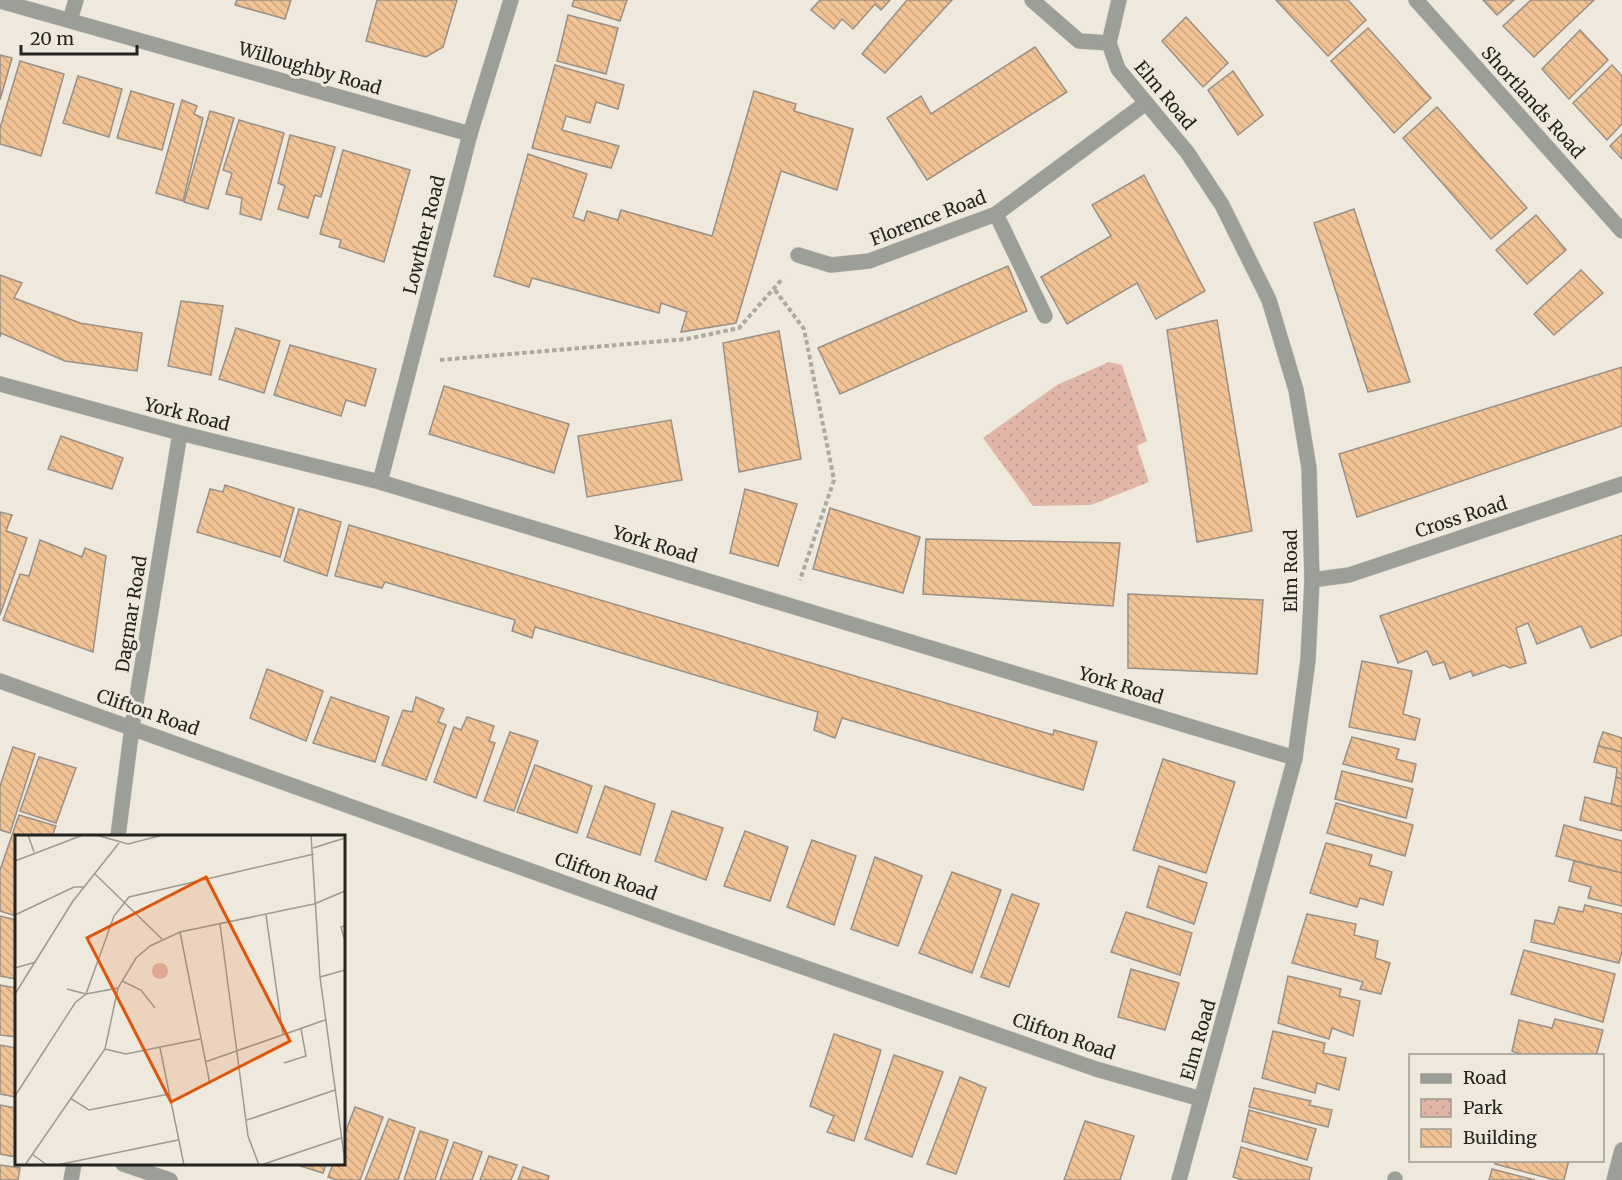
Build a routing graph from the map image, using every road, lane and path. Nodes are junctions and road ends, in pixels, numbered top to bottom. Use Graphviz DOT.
graph roads {
  1 [pos="76,0"];
  2 [pos="511,0"];
  3 [pos="1032,0"];
  4 [pos="1119,0"];
  5 [pos="1416,0"];
  6 [pos="0,1"];
  7 [pos="70,20"];
  8 [pos="1109,43"];
  9 [pos="1146,103"];
  10 [pos="470,134"];
  11 [pos="996,214"];
  12 [pos="1622,231"];
  13 [pos="798,255"];
  14 [pos="775,290"];
  15 [pos="1045,316"];
  16 [pos="412,363"];
  17 [pos="0,384"];
  18 [pos="180,433"];
  19 [pos="380,482"];
  20 [pos="1622,484"];
  21 [pos="1312,580"];
  22 [pos="792,606"];
  23 [pos="0,681"];
  24 [pos="132,727"];
  25 [pos="1295,758"];
  26 [pos="118,835"];
  27 [pos="1201,1099"];
  28 [pos="1622,1150"];
  29 [pos="74,1165"];
  30 [pos="126,1165"];
  31 [pos="72,1180"];
  32 [pos="170,1180"];
  33 [pos="1179,1180"];
  34 [pos="1614,1180"];
  1 -- 7 [label="street"];
  2 -- 10 [label="street, Lowther Road"];
  3 -- 8 [label="street"];
  4 -- 8 [label="street"];
  5 -- 12 [label="street, Shortlands Road"];
  6 -- 7 [label="street, Willoughby Road"];
  7 -- 10 [label="street, Willoughby Road"];
  8 -- 9 [label="street, Elm Road"];
  9 -- 11 [label="street, Florence Road"];
  9 -- 21 [label="street, Elm Road"];
  10 -- 16 [label="street, Lowther Road"];
  11 -- 13 [label="street, Florence Road"];
  11 -- 15 [label="street"];
  13 -- 14 [label="path"];
  14 -- 16 [label="path"];
  14 -- 22 [label="path"];
  16 -- 19 [label="street, Lowther Road"];
  17 -- 18 [label="street, York Road"];
  18 -- 19 [label="street, York Road"];
  18 -- 24 [label="street, Dagmar Road"];
  19 -- 22 [label="street, York Road"];
  20 -- 21 [label="street, Cross Road"];
  21 -- 25 [label="street, Elm Road"];
  22 -- 25 [label="street, York Road"];
  23 -- 24 [label="street, Clifton Road"];
  24 -- 26 [label="street, Dagmar Road"];
  24 -- 27 [label="street, Clifton Road"];
  25 -- 27 [label="street, Elm Road"];
  27 -- 33 [label="street, Elm Road"];
  28 -- 34 [label="street"];
  29 -- 31 [label="street"];
  30 -- 32 [label="street"];
}
